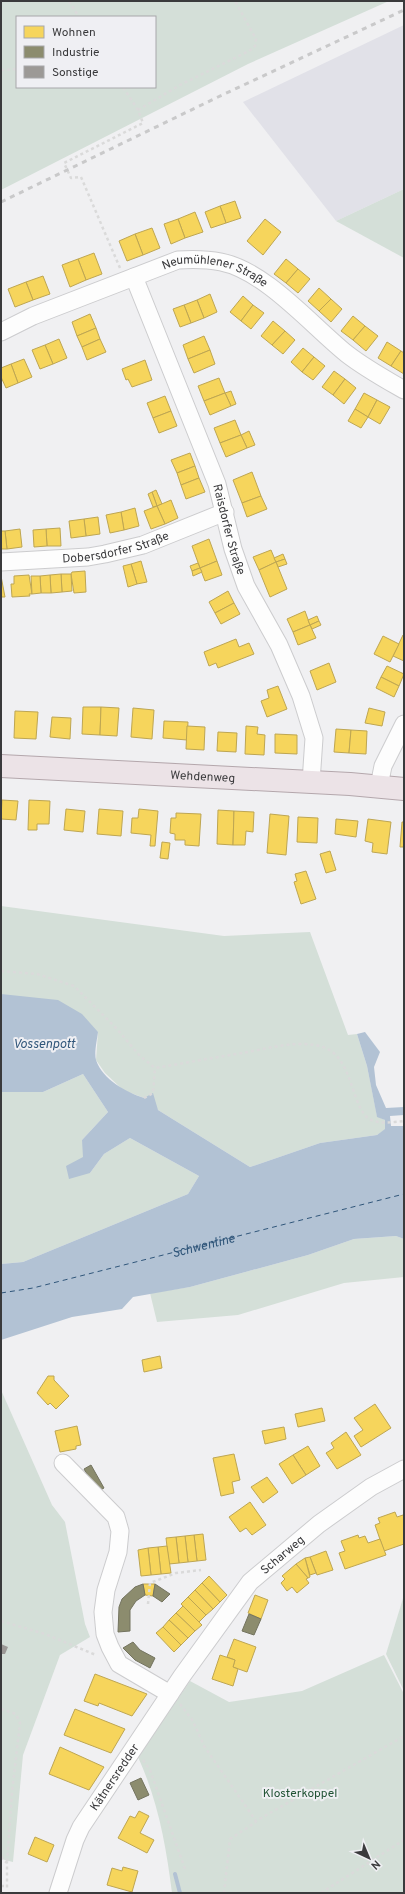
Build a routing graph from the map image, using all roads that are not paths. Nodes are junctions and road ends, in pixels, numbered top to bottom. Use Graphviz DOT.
graph roads {
  1 [pos="130,279"];
  2 [pos="1,332"];
  3 [pos="404,390"];
  4 [pos="225,512"];
  5 [pos="1,562"];
  6 [pos="404,724"];
  7 [pos="1,766"];
  8 [pos="311,782"];
  9 [pos="379,786"];
  10 [pos="404,789"];
  11 [pos="63,1463"];
  12 [pos="404,1468"];
  13 [pos="187,1669"];
  14 [pos="170,1694"];
  15 [pos="58,1893"];
  1 -- 2 [label="street, Neumühlener Straße"];
  1 -- 3 [label="street, Neumühlener Straße"];
  1 -- 4 [label="street, Raisdorfer Straße"];
  4 -- 5 [label="street, Dobersdorfer Straße"];
  4 -- 8 [label="street, Raisdorfer Straße"];
  6 -- 9 [label="street"];
  7 -- 8 [label="main road, Wehdenweg"];
  8 -- 9 [label="main road, Wehdenweg"];
  9 -- 10 [label="main road, Wehdenweg"];
  11 -- 14 [label="street"];
  12 -- 13 [label="street, Scharweg"];
  13 -- 14 [label="street, Kätnersredder"];
  14 -- 15 [label="street, Kätnersredder"];
}
